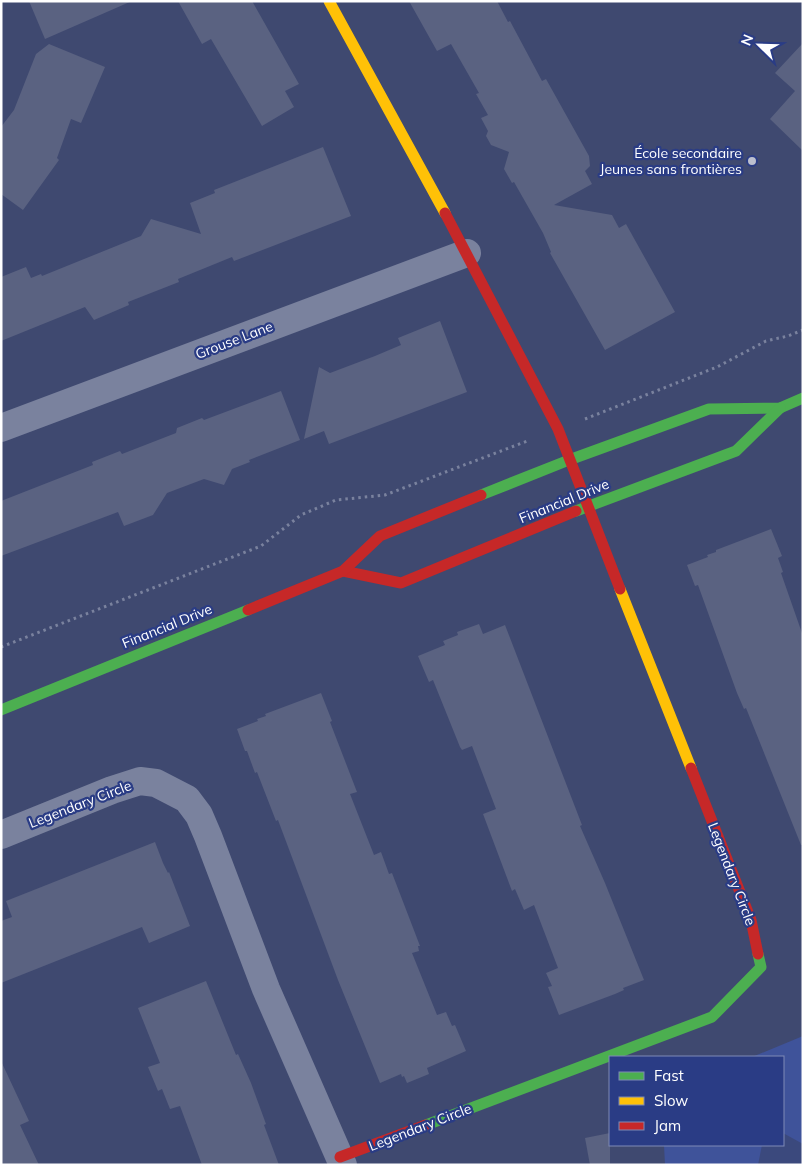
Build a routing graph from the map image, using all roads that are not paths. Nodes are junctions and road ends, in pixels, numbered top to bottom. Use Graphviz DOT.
graph roads {
  1 [pos="329,1"];
  2 [pos="467,253"];
  3 [pos="803,398"];
  4 [pos="780,408"];
  5 [pos="1,428"];
  6 [pos="569,460"];
  7 [pos="588,506"];
  8 [pos="344,570"];
  9 [pos="1,710"];
  10 [pos="1,835"];
  11 [pos="612,1056"];
  12 [pos="609,1057"];
  13 [pos="342,1161"];
  1 -- 2 [label="street"];
  2 -- 5 [label="street, Grouse Lane"];
  2 -- 6 [label="street"];
  3 -- 4 [label="street, Financial Drive"];
  4 -- 6 [label="street, Financial Drive"];
  4 -- 7 [label="street, Financial Drive"];
  6 -- 7 [label="street, Legendary Circle"];
  6 -- 8 [label="street, Financial Drive"];
  7 -- 8 [label="street, Financial Drive"];
  7 -- 11 [label="street, Legendary Circle"];
  8 -- 9 [label="street, Financial Drive"];
  10 -- 13 [label="street, Legendary Circle"];
  12 -- 13 [label="street, Legendary Circle"];
}
